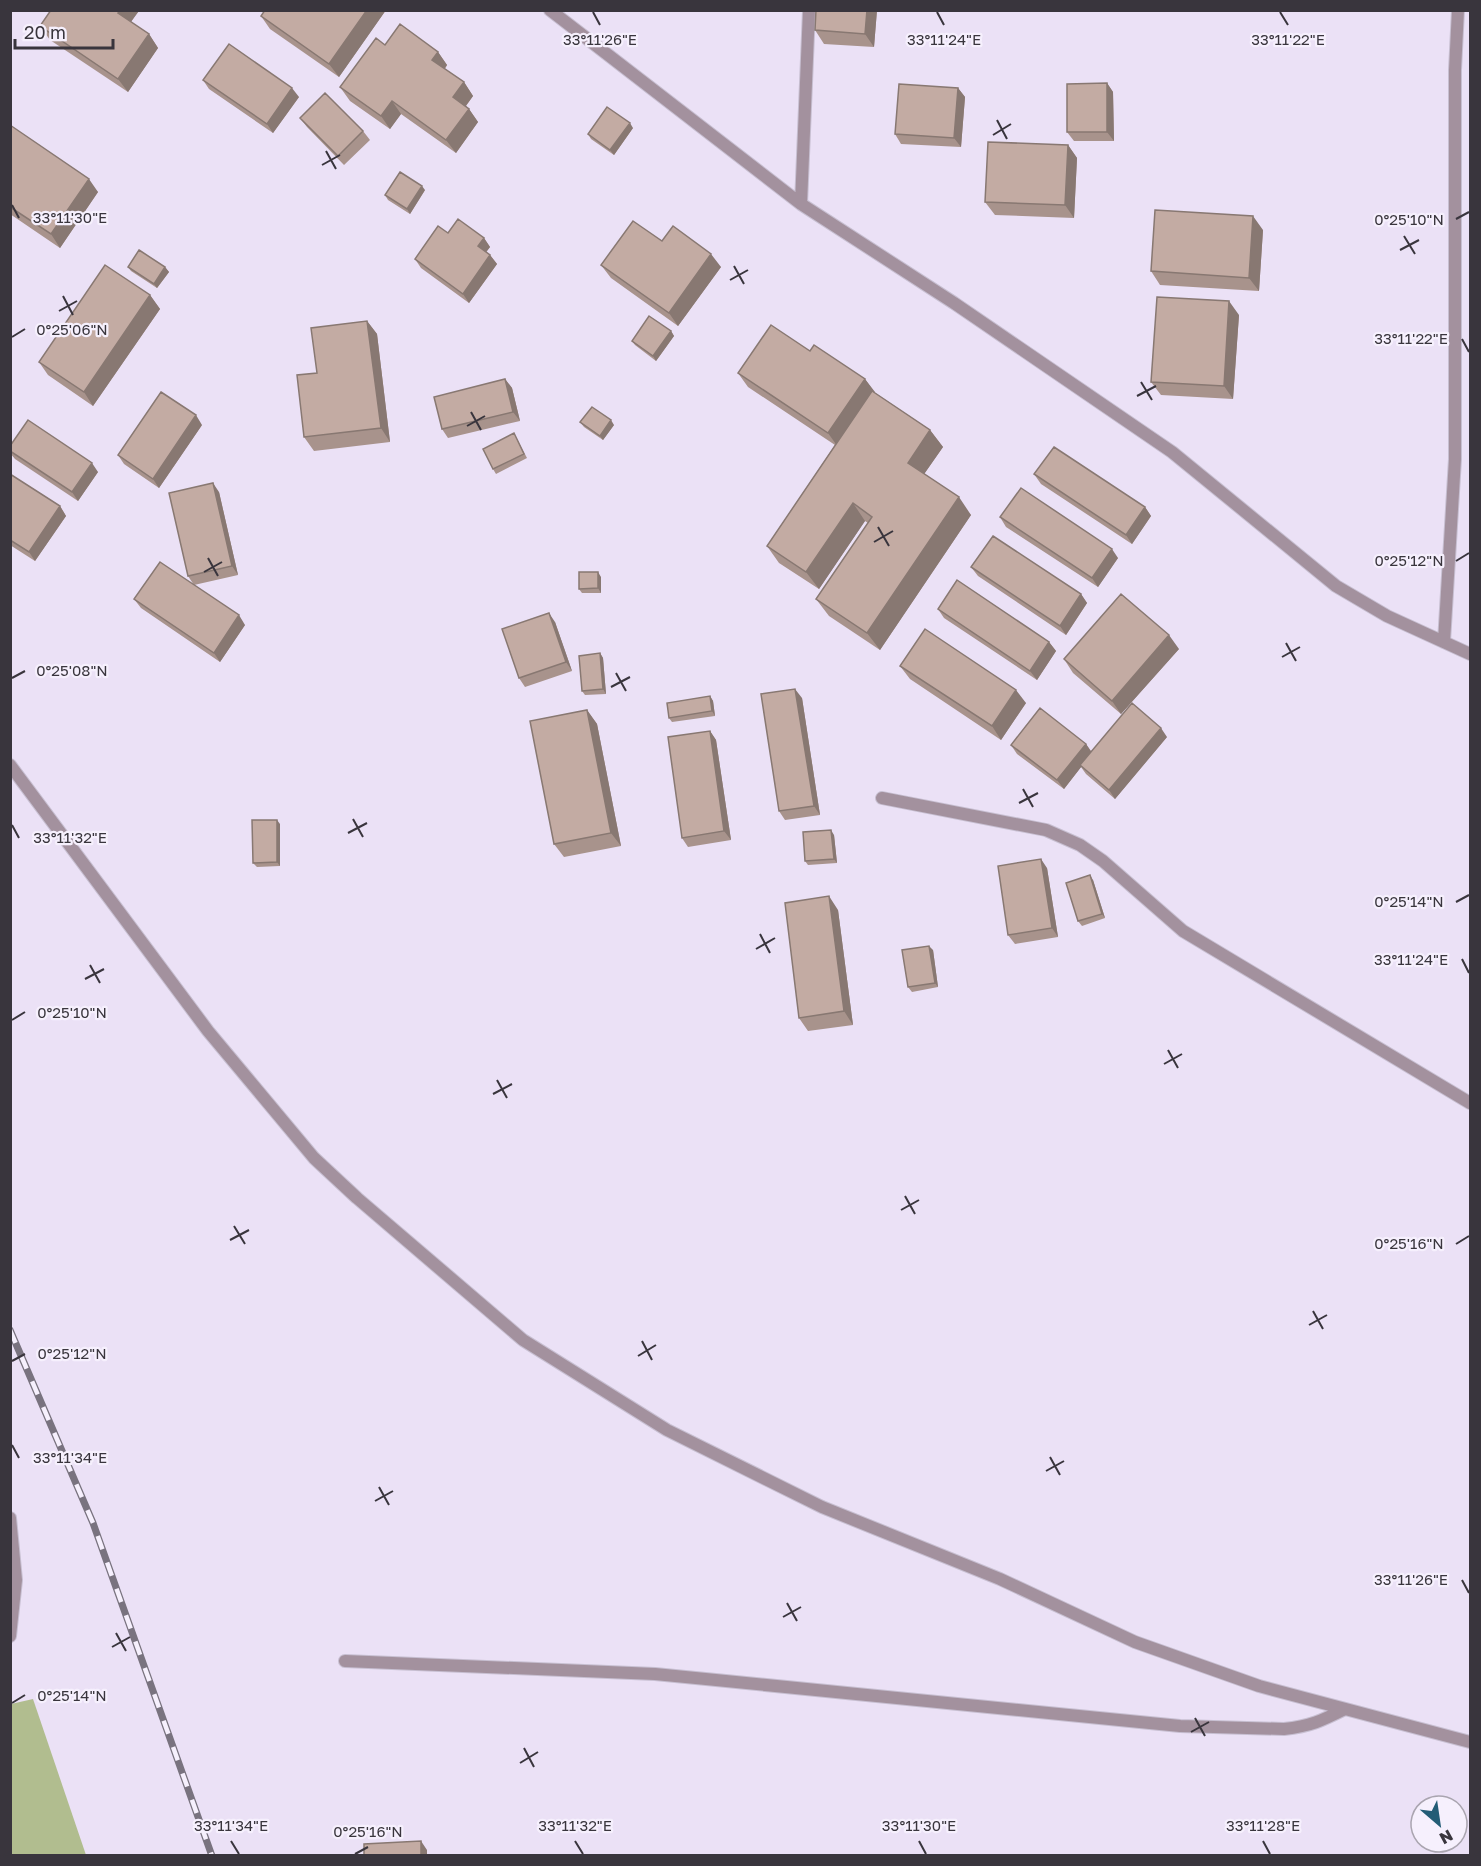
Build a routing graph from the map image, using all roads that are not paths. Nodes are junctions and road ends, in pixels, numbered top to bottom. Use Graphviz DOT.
graph roads {
  1 [pos="550,10"];
  2 [pos="809,10"];
  3 [pos="1458,10"];
  4 [pos="801,204"];
  5 [pos="1444,642"];
  6 [pos="1470,654"];
  7 [pos="10,765"];
  8 [pos="882,798"];
  9 [pos="1470,1103"];
  10 [pos="10,1518"];
  11 [pos="10,1636"];
  12 [pos="345,1661"];
  13 [pos="1345,1709"];
  14 [pos="1470,1742"];
  1 -- 4 [label="street"];
  2 -- 4 [label="street"];
  3 -- 5 [label="street"];
  4 -- 5 [label="street"];
  5 -- 6 [label="street"];
  7 -- 13 [label="street"];
  8 -- 9 [label="street"];
  10 -- 11 [label="street"];
  12 -- 13 [label="street"];
  13 -- 14 [label="street"];
}
